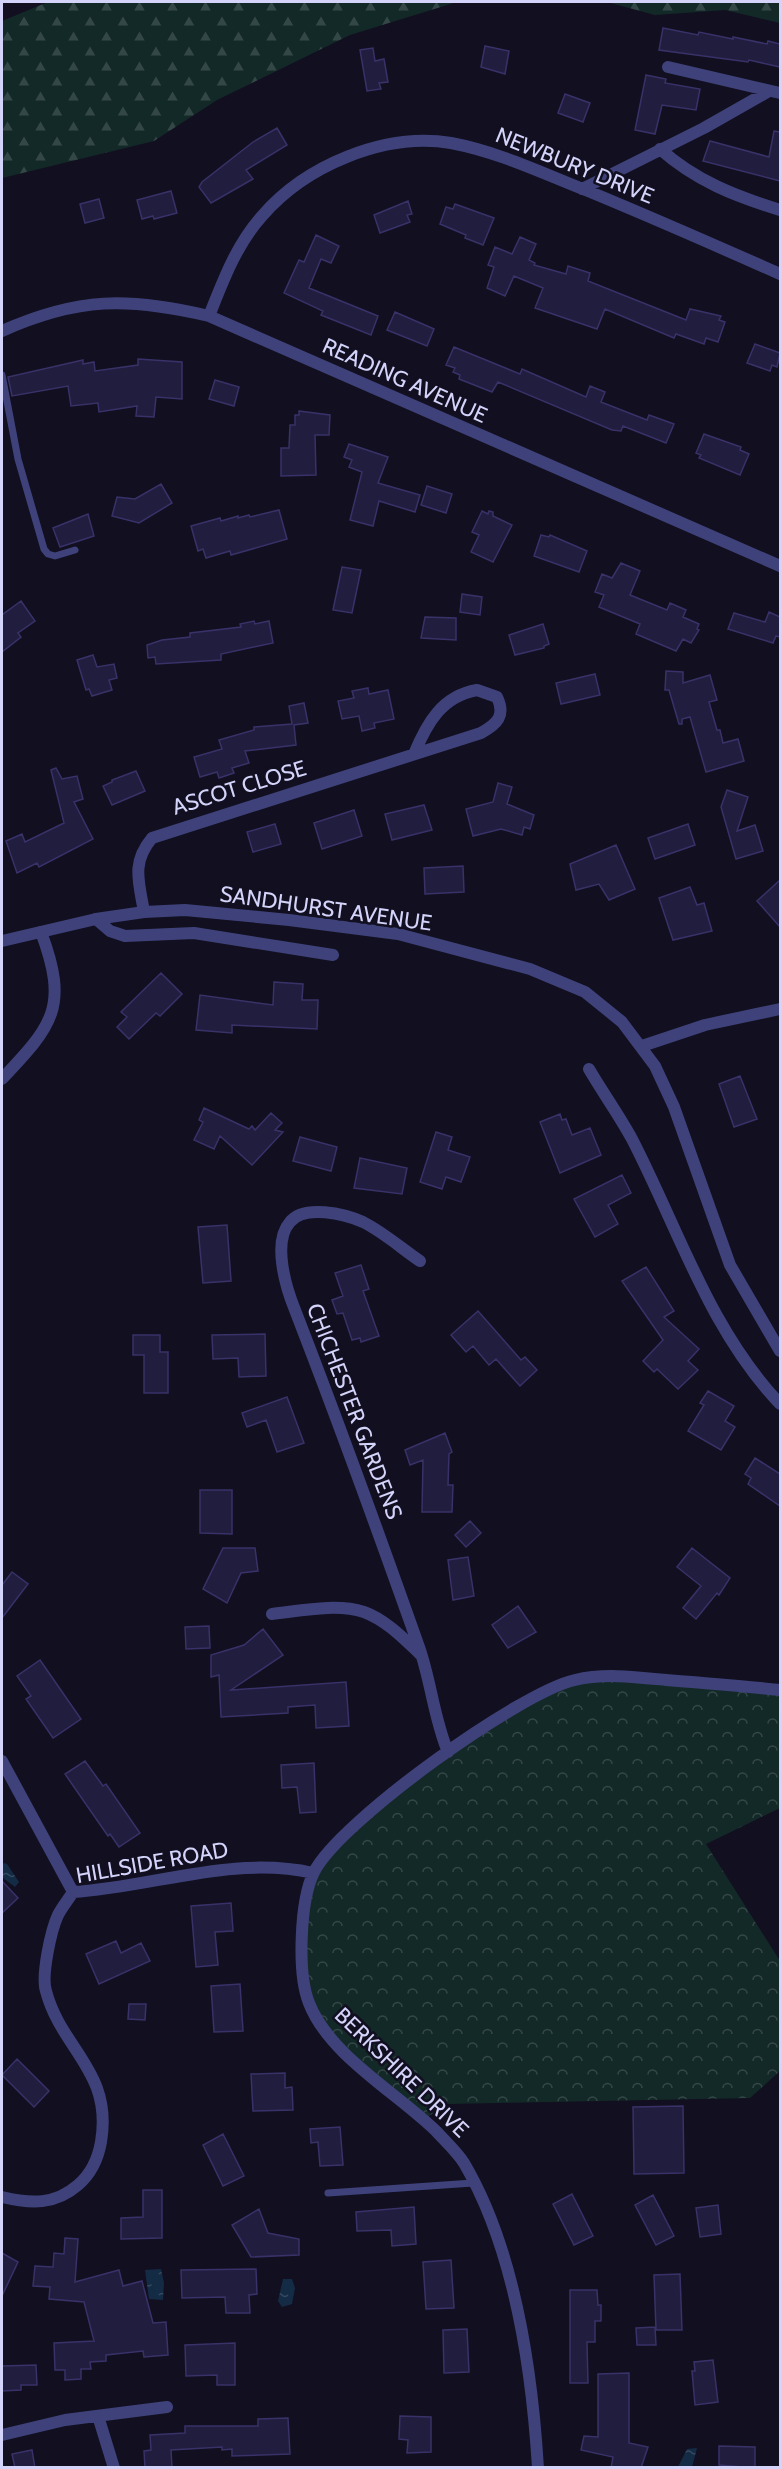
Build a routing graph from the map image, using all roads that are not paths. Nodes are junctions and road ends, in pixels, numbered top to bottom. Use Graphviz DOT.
graph roads {
  1 [pos="668,67"];
  2 [pos="775,92"];
  3 [pos="660,149"];
  4 [pos="582,189"];
  5 [pos="780,210"];
  6 [pos="780,274"];
  7 [pos="208,316"];
  8 [pos="2,331"];
  9 [pos="2,375"];
  10 [pos="75,550"];
  11 [pos="780,566"];
  12 [pos="414,754"];
  13 [pos="144,912"];
  14 [pos="96,919"];
  15 [pos="41,932"];
  16 [pos="2,941"];
  17 [pos="333,955"];
  18 [pos="780,1009"];
  19 [pos="642,1046"];
  20 [pos="589,1070"];
  21 [pos="2,1079"];
  22 [pos="420,1261"];
  23 [pos="780,1351"];
  24 [pos="780,1404"];
  25 [pos="272,1614"];
  26 [pos="421,1654"];
  27 [pos="780,1690"];
  28 [pos="448,1752"];
  29 [pos="2,1761"];
  30 [pos="313,1873"];
  31 [pos="73,1892"];
  32 [pos="473,2183"];
  33 [pos="328,2193"];
  34 [pos="2,2197"];
  35 [pos="167,2407"];
  36 [pos="98,2416"];
  37 [pos="2,2435"];
  38 [pos="114,2468"];
  39 [pos="538,2468"];
  1 -- 2 [label="street"];
  2 -- 3 [label="street"];
  3 -- 4 [label="street"];
  3 -- 5 [label="street"];
  4 -- 6 [label="street, NEWBURY DRIVE"];
  4 -- 7 [label="street, NEWBURY DRIVE"];
  7 -- 8 [label="street, READING AVENUE"];
  7 -- 11 [label="street, READING AVENUE"];
  9 -- 10 [label="lane"];
  12 -- 12 [label="street, ASCOT CLOSE"];
  12 -- 13 [label="street, ASCOT CLOSE"];
  13 -- 14 [label="street, SANDHURST AVENUE"];
  13 -- 19 [label="street, SANDHURST AVENUE"];
  14 -- 15 [label="street, SANDHURST AVENUE"];
  14 -- 17 [label="street"];
  15 -- 16 [label="street, SANDHURST AVENUE"];
  15 -- 21 [label="street"];
  18 -- 19 [label="street"];
  19 -- 23 [label="street, SANDHURST AVENUE"];
  20 -- 24 [label="street"];
  22 -- 26 [label="street, CHICHESTER GARDENS"];
  25 -- 26 [label="street"];
  26 -- 28 [label="street, CHICHESTER GARDENS"];
  27 -- 28 [label="street, BERKSHIRE DRIVE"];
  28 -- 30 [label="street, BERKSHIRE DRIVE"];
  29 -- 31 [label="street"];
  30 -- 31 [label="street, HILLSIDE ROAD"];
  30 -- 32 [label="street, BERKSHIRE DRIVE"];
  31 -- 34 [label="street, HILLSIDE ROAD"];
  32 -- 33 [label="lane"];
  32 -- 39 [label="street, BERKSHIRE DRIVE"];
  35 -- 36 [label="street"];
  36 -- 37 [label="street"];
  36 -- 38 [label="street"];
}
